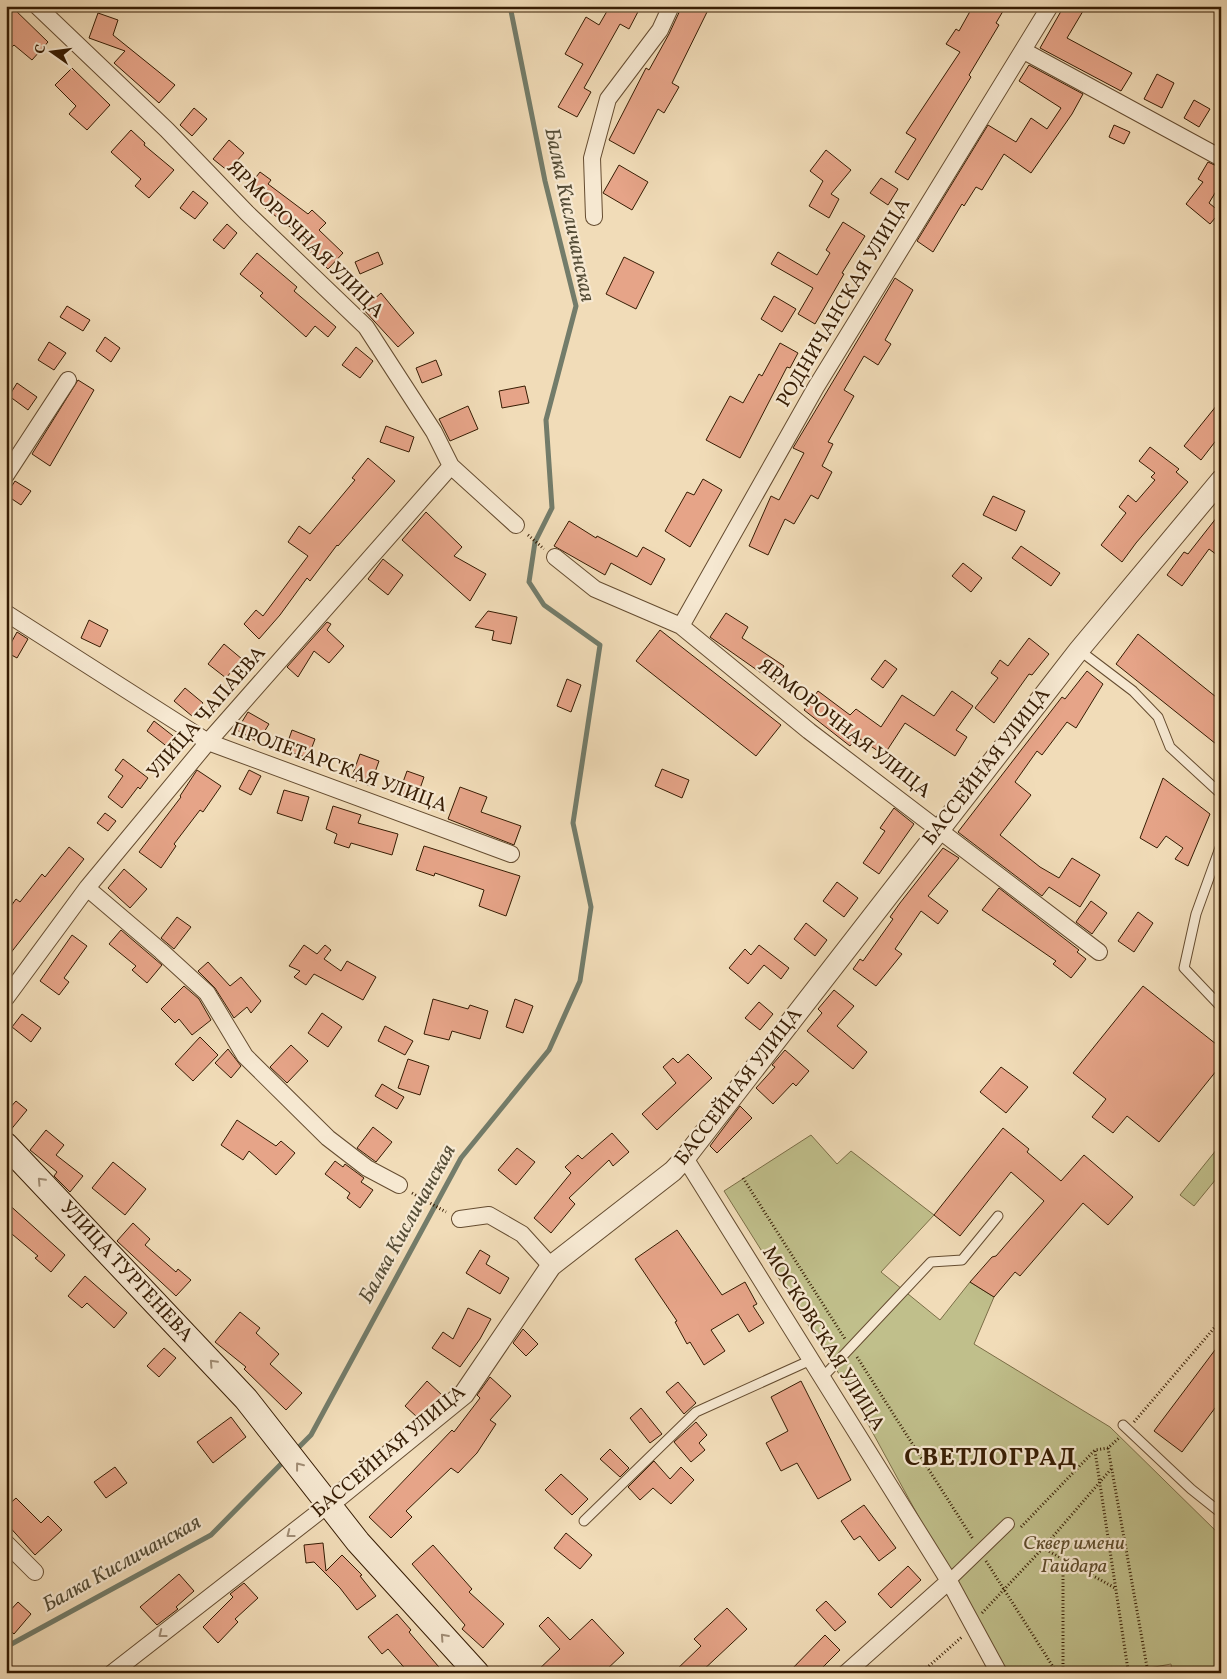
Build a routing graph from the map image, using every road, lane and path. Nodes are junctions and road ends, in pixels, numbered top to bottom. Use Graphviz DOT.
graph roads {
  1 [pos="38,6"];
  2 [pos="672,6"];
  3 [pos="1050,6"];
  4 [pos="53,12"];
  5 [pos="1024,51"];
  6 [pos="1221,158"];
  7 [pos="594,217"];
  8 [pos="68,380"];
  9 [pos="451,466"];
  10 [pos="6,475"];
  11 [pos="1221,480"];
  12 [pos="516,526"];
  13 [pos="555,557"];
  14 [pos="6,613"];
  15 [pos="681,626"];
  16 [pos="1079,650"];
  17 [pos="208,742"];
  18 [pos="1221,794"];
  19 [pos="938,830"];
  20 [pos="1221,845"];
  21 [pos="511,854"];
  22 [pos="87,888"];
  23 [pos="1099,952"];
  24 [pos="6,998"];
  25 [pos="1221,1007"];
  26 [pos="6,1145"];
  27 [pos="685,1158"];
  28 [pos="743,1178"];
  29 [pos="399,1185"];
  30 [pos="998,1216"];
  31 [pos="460,1219"];
  32 [pos="550,1266"];
  33 [pos="1221,1320"];
  34 [pos="851,1348"];
  35 [pos="811,1360"];
  36 [pos="822,1378"];
  37 [pos="1125,1427"];
  38 [pos="1108,1448"];
  39 [pos="1095,1450"];
  40 [pos="1112,1468"];
  41 [pos="1099,1483"];
  42 [pos="328,1504"];
  43 [pos="1221,1513"];
  44 [pos="584,1521"];
  45 [pos="1011,1529"];
  46 [pos="6,1543"];
  47 [pos="1044,1548"];
  48 [pos="980,1552"];
  49 [pos="994,1556"];
  50 [pos="1063,1558"];
  51 [pos="987,1563"];
  52 [pos="981,1569"];
  53 [pos="35,1572"];
  54 [pos="949,1581"];
  55 [pos="1116,1588"];
  56 [pos="1004,1590"];
  57 [pos="982,1614"];
  58 [pos="963,1636"];
  59 [pos="1147,1668"];
  60 [pos="112,1673"];
  61 [pos="477,1673"];
  62 [pos="846,1673"];
  63 [pos="920,1673"];
  64 [pos="998,1673"];
  65 [pos="1057,1673"];
  66 [pos="1063,1673"];
  67 [pos="1114,1673"];
  1 -- 4 [label="street, ЯРМОРОЧНАЯ УЛИЦА"];
  2 -- 7 [label="street"];
  3 -- 5 [label="street, РОДНИЧАНСКАЯ УЛИЦА"];
  4 -- 9 [label="street, ЯРМОРОЧНАЯ УЛИЦА"];
  5 -- 6 [label="street"];
  5 -- 15 [label="street, РОДНИЧАНСКАЯ УЛИЦА"];
  8 -- 10 [label="street"];
  9 -- 12 [label="street, ЯРМОРОЧНАЯ УЛИЦА"];
  9 -- 17 [label="street, УЛИЦА ЧАПАЕВА"];
  11 -- 16 [label="street, БАССЕЙНАЯ УЛИЦА"];
  12 -- 13 [label="path"];
  13 -- 15 [label="street, ЯРМОРОЧНАЯ УЛИЦА"];
  14 -- 17 [label="street, ПРОЛЕТАРСКАЯ УЛИЦА"];
  15 -- 19 [label="street, ЯРМОРОЧНАЯ УЛИЦА"];
  16 -- 18 [label="lane"];
  16 -- 19 [label="street, БАССЕЙНАЯ УЛИЦА"];
  17 -- 21 [label="street, ПРОЛЕТАРСКАЯ УЛИЦА"];
  17 -- 22 [label="street, УЛИЦА ЧАПАЕВА"];
  19 -- 23 [label="street, ЯРМОРОЧНАЯ УЛИЦА"];
  19 -- 27 [label="street, БАССЕЙНАЯ УЛИЦА"];
  20 -- 25 [label="lane"];
  22 -- 24 [label="street, УЛИЦА ЧАПАЕВА"];
  22 -- 29 [label="street"];
  42 -- 26 [label="main road, УЛИЦА ТУРГЕНЕВА, one-way"];
  27 -- 32 [label="street, БАССЕЙНАЯ УЛИЦА"];
  27 -- 35 [label="street, МОСКОВСКАЯ УЛИЦА"];
  28 -- 34 [label="path"];
  29 -- 31 [label="path"];
  30 -- 34 [label="lane"];
  31 -- 32 [label="street"];
  32 -- 42 [label="street, БАССЕЙНАЯ УЛИЦА"];
  33 -- 37 [label="path"];
  34 -- 36 [label="lane"];
  34 -- 48 [label="path"];
  35 -- 36 [label="street, МОСКОВСКАЯ УЛИЦА"];
  35 -- 44 [label="lane"];
  36 -- 54 [label="street, МОСКОВСКАЯ УЛИЦА"];
  37 -- 38 [label="path"];
  37 -- 43 [label="lane"];
  38 -- 39 [label="path"];
  38 -- 40 [label="path"];
  39 -- 41 [label="path"];
  39 -- 45 [label="path"];
  40 -- 41 [label="path"];
  40 -- 59 [label="path"];
  41 -- 47 [label="path"];
  41 -- 55 [label="path"];
  42 -- 60 [label="street, БАССЕЙНАЯ УЛИЦА, one-way"];
  61 -- 42 [label="main road, one-way"];
  45 -- 48 [label="street"];
  46 -- 53 [label="street"];
  47 -- 50 [label="path"];
  47 -- 56 [label="path"];
  48 -- 51 [label="path"];
  48 -- 54 [label="street"];
  49 -- 51 [label="path"];
  50 -- 55 [label="path"];
  50 -- 66 [label="path"];
  51 -- 52 [label="path"];
  51 -- 56 [label="path"];
  54 -- 62 [label="street"];
  54 -- 64 [label="street, МОСКОВСКАЯ УЛИЦА"];
  55 -- 67 [label="path"];
  56 -- 57 [label="path"];
  56 -- 65 [label="path"];
  58 -- 63 [label="path"];
}
